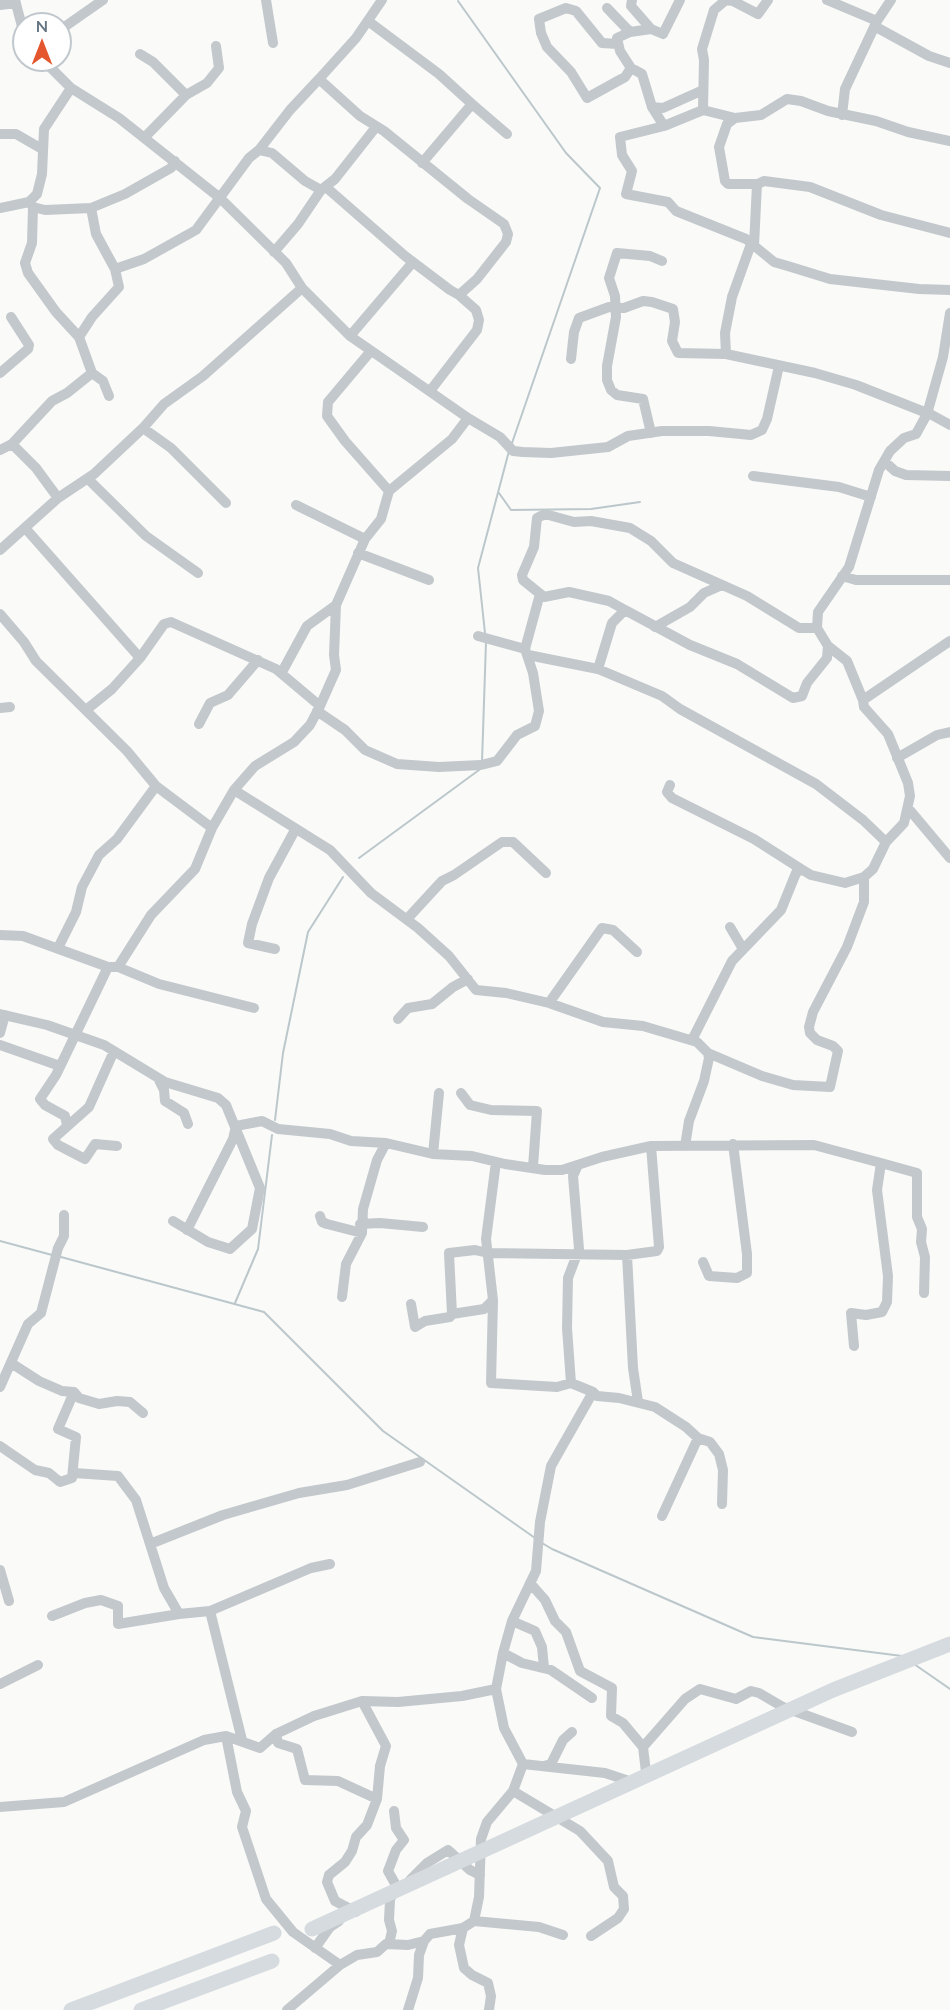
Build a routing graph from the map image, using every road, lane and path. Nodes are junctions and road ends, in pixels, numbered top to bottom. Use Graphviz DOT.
graph roads {
  1 [pos="103,0"];
  2 [pos="266,0"];
  3 [pos="382,0"];
  4 [pos="579,0"];
  5 [pos="632,0"];
  6 [pos="680,0"];
  7 [pos="768,0"];
  8 [pos="827,0"];
  9 [pos="891,0"];
  10 [pos="15,2"];
  11 [pos="0,6"];
  12 [pos="608,8"];
  13 [pos="576,11"];
  14 [pos="368,21"];
  15 [pos="72,22"];
  16 [pos="876,24"];
  17 [pos="651,29"];
  18 [pos="630,32"];
  19 [pos="273,43"];
  20 [pos="617,44"];
  21 [pos="216,46"];
  22 [pos="140,54"];
  23 [pos="950,63"];
  24 [pos="632,68"];
  25 [pos="55,72"];
  26 [pos="319,79"];
  27 [pos="71,88"];
  28 [pos="703,90"];
  29 [pos="186,95"];
  30 [pos="472,104"];
  31 [pos="652,107"];
  32 [pos="703,110"];
  33 [pos="842,115"];
  34 [pos="735,118"];
  35 [pos="664,126"];
  36 [pos="376,127"];
  37 [pos="0,134"];
  38 [pos="507,134"];
  39 [pos="144,138"];
  40 [pos="950,141"];
  41 [pos="42,149"];
  42 [pos="259,150"];
  43 [pos="175,161"];
  44 [pos="422,163"];
  45 [pos="757,184"];
  46 [pos="324,189"];
  47 [pos="220,198"];
  48 [pos="31,205"];
  49 [pos="0,208"];
  50 [pos="90,208"];
  51 [pos="950,233"];
  52 [pos="753,245"];
  53 [pos="274,252"];
  54 [pos="662,261"];
  55 [pos="413,262"];
  56 [pos="115,269"];
  57 [pos="302,288"];
  58 [pos="950,290"];
  59 [pos="459,295"];
  60 [pos="615,306"];
  61 [pos="950,313"];
  62 [pos="11,317"];
  63 [pos="350,336"];
  64 [pos="79,337"];
  65 [pos="947,346"];
  66 [pos="370,352"];
  67 [pos="726,354"];
  68 [pos="571,359"];
  69 [pos="780,366"];
  70 [pos="0,373"];
  71 [pos="92,373"];
  72 [pos="430,391"];
  73 [pos="109,396"];
  74 [pos="927,414"];
  75 [pos="468,418"];
  76 [pos="950,425"];
  77 [pos="142,428"];
  78 [pos="651,433"];
  79 [pos="12,444"];
  80 [pos="0,450"];
  81 [pos="884,461"];
  82 [pos="950,476"];
  83 [pos="753,477"];
  84 [pos="88,479"];
  85 [pos="389,491"];
  86 [pos="871,497"];
  87 [pos="58,498"];
  88 [pos="226,503"];
  89 [pos="296,505"];
  90 [pos="26,530"];
  91 [pos="365,539"];
  92 [pos="0,550"];
  93 [pos="358,553"];
  94 [pos="198,573"];
  95 [pos="842,576"];
  96 [pos="429,580"];
  97 [pos="950,580"];
  98 [pos="722,585"];
  99 [pos="540,594"];
  100 [pos="336,605"];
  101 [pos="625,610"];
  102 [pos="0,614"];
  103 [pos="655,627"];
  104 [pos="818,628"];
  105 [pos="478,636"];
  106 [pos="950,641"];
  107 [pos="828,646"];
  108 [pos="526,652"];
  109 [pos="140,658"];
  110 [pos="258,660"];
  111 [pos="598,669"];
  112 [pos="282,672"];
  113 [pos="863,700"];
  114 [pos="319,709"];
  115 [pos="86,710"];
  116 [pos="200,724"];
  117 [pos="950,732"];
  118 [pos="897,758"];
  119 [pos="670,785"];
  120 [pos="156,786"];
  121 [pos="234,790"];
  122 [pos="908,808"];
  123 [pos="212,828"];
  124 [pos="295,830"];
  125 [pos="886,842"];
  126 [pos="950,858"];
  127 [pos="801,868"];
  128 [pos="546,873"];
  129 [pos="864,877"];
  130 [pos="407,919"];
  131 [pos="730,927"];
  132 [pos="0,935"];
  133 [pos="58,948"];
  134 [pos="275,949"];
  135 [pos="743,949"];
  136 [pos="637,952"];
  137 [pos="113,967"];
  138 [pos="468,979"];
  139 [pos="549,1003"];
  140 [pos="254,1008"];
  141 [pos="3,1015"];
  142 [pos="398,1019"];
  143 [pos="0,1033"];
  144 [pos="75,1034"];
  145 [pos="692,1040"];
  146 [pos="0,1045"];
  147 [pos="114,1052"];
  148 [pos="708,1053"];
  149 [pos="60,1066"];
  150 [pos="157,1078"];
  151 [pos="439,1093"];
  152 [pos="461,1093"];
  153 [pos="188,1124"];
  154 [pos="67,1125"];
  155 [pos="236,1126"];
  156 [pos="386,1143"];
  157 [pos="733,1144"];
  158 [pos="117,1146"];
  159 [pos="651,1146"];
  160 [pos="685,1146"];
  161 [pos="433,1154"];
  162 [pos="496,1162"];
  163 [pos="881,1163"];
  164 [pos="534,1167"];
  165 [pos="577,1167"];
  166 [pos="64,1215"];
  167 [pos="320,1216"];
  168 [pos="173,1221"];
  169 [pos="423,1227"];
  170 [pos="361,1228"];
  171 [pos="187,1230"];
  172 [pos="488,1253"];
  173 [pos="575,1253"];
  174 [pos="627,1255"];
  175 [pos="703,1262"];
  176 [pos="924,1293"];
  177 [pos="342,1297"];
  178 [pos="493,1300"];
  179 [pos="411,1304"];
  180 [pos="452,1314"];
  181 [pos="854,1346"];
  182 [pos="11,1363"];
  183 [pos="571,1383"];
  184 [pos="0,1387"];
  185 [pos="74,1392"];
  186 [pos="593,1392"];
  187 [pos="638,1402"];
  188 [pos="143,1413"];
  189 [pos="698,1438"];
  190 [pos="0,1446"];
  191 [pos="420,1462"];
  192 [pos="74,1473"];
  193 [pos="722,1504"];
  194 [pos="662,1516"];
  195 [pos="150,1544"];
  196 [pos="330,1564"];
  197 [pos="0,1570"];
  198 [pos="530,1583"];
  199 [pos="9,1601"];
  200 [pos="210,1611"];
  201 [pos="179,1614"];
  202 [pos="52,1616"];
  203 [pos="512,1621"];
  204 [pos="950,1644"];
  205 [pos="503,1653"];
  206 [pos="38,1665"];
  207 [pos="544,1668"];
  208 [pos="0,1684"];
  209 [pos="496,1689"];
  210 [pos="592,1698"];
  211 [pos="362,1701"];
  212 [pos="572,1732"];
  213 [pos="852,1732"];
  214 [pos="276,1734"];
  215 [pos="226,1736"];
  216 [pos="242,1740"];
  217 [pos="644,1747"];
  218 [pos="523,1764"];
  219 [pos="544,1766"];
  220 [pos="513,1791"];
  221 [pos="377,1799"];
  222 [pos="0,1807"];
  223 [pos="394,1811"];
  224 [pos="480,1875"];
  225 [pos="397,1887"];
  226 [pos="474,1921"];
  227 [pos="463,1928"];
  228 [pos="312,1929"];
  229 [pos="274,1933"];
  230 [pos="563,1935"];
  231 [pos="591,1936"];
  232 [pos="424,1941"];
  233 [pos="389,1944"];
  234 [pos="315,1948"];
  235 [pos="272,1961"];
  236 [pos="340,1965"];
  237 [pos="71,2010"];
  238 [pos="141,2010"];
  239 [pos="287,2010"];
  240 [pos="408,2010"];
  241 [pos="489,2010"];
  1 -- 15 [label="street"];
  2 -- 19 [label="street"];
  3 -- 14 [label="street"];
  4 -- 13 [label="street"];
  5 -- 17 [label="street"];
  6 -- 17 [label="street"];
  7 -- 28 [label="street"];
  8 -- 16 [label="street"];
  9 -- 16 [label="street"];
  10 -- 11 [label="street"];
  12 -- 18 [label="street"];
  13 -- 20 [label="street"];
  13 -- 24 [label="street"];
  14 -- 26 [label="street"];
  14 -- 30 [label="street"];
  16 -- 23 [label="street"];
  16 -- 33 [label="street"];
  17 -- 18 [label="street"];
  18 -- 20 [label="street"];
  20 -- 24 [label="street"];
  21 -- 29 [label="street"];
  22 -- 29 [label="street"];
  24 -- 31 [label="street"];
  25 -- 27 [label="street"];
  26 -- 36 [label="street"];
  26 -- 42 [label="street"];
  27 -- 39 [label="street"];
  27 -- 41 [label="street"];
  28 -- 31 [label="street"];
  28 -- 32 [label="street"];
  29 -- 39 [label="street"];
  30 -- 38 [label="street"];
  30 -- 44 [label="street"];
  31 -- 35 [label="street"];
  32 -- 34 [label="street"];
  32 -- 35 [label="street"];
  33 -- 34 [label="street"];
  33 -- 40 [label="street"];
  34 -- 45 [label="street"];
  35 -- 52 [label="street"];
  36 -- 44 [label="street"];
  36 -- 46 [label="street"];
  37 -- 41 [label="street"];
  39 -- 43 [label="street"];
  41 -- 48 [label="street"];
  42 -- 46 [label="street"];
  42 -- 47 [label="street"];
  43 -- 47 [label="street"];
  43 -- 50 [label="street"];
  44 -- 59 [label="street"];
  45 -- 51 [label="street"];
  45 -- 52 [label="street"];
  46 -- 53 [label="street"];
  46 -- 55 [label="street"];
  47 -- 53 [label="street"];
  47 -- 56 [label="street"];
  48 -- 49 [label="street"];
  48 -- 50 [label="street"];
  48 -- 64 [label="street"];
  50 -- 56 [label="street"];
  52 -- 58 [label="street"];
  52 -- 67 [label="street"];
  53 -- 57 [label="street"];
  54 -- 60 [label="street"];
  55 -- 59 [label="street"];
  55 -- 63 [label="street"];
  56 -- 64 [label="street"];
  57 -- 63 [label="street"];
  57 -- 77 [label="street"];
  59 -- 72 [label="street"];
  60 -- 67 [label="street"];
  60 -- 68 [label="street"];
  60 -- 78 [label="street"];
  61 -- 65 [label="street"];
  62 -- 70 [label="street"];
  63 -- 66 [label="street"];
  64 -- 71 [label="street"];
  65 -- 74 [label="street"];
  66 -- 72 [label="street"];
  66 -- 85 [label="street"];
  67 -- 69 [label="street"];
  69 -- 74 [label="street"];
  69 -- 78 [label="street"];
  71 -- 73 [label="street"];
  71 -- 79 [label="street"];
  72 -- 75 [label="street"];
  74 -- 76 [label="street"];
  74 -- 81 [label="street"];
  75 -- 78 [label="street"];
  75 -- 85 [label="street"];
  77 -- 84 [label="street"];
  77 -- 88 [label="street"];
  79 -- 80 [label="street"];
  79 -- 87 [label="street"];
  81 -- 82 [label="street"];
  81 -- 86 [label="street"];
  83 -- 86 [label="street"];
  84 -- 87 [label="street"];
  84 -- 94 [label="street"];
  85 -- 91 [label="street"];
  86 -- 95 [label="street"];
  87 -- 90 [label="street"];
  89 -- 91 [label="street"];
  90 -- 92 [label="street"];
  90 -- 109 [label="street"];
  91 -- 93 [label="street"];
  93 -- 96 [label="street"];
  93 -- 100 [label="street"];
  95 -- 97 [label="street"];
  95 -- 104 [label="street"];
  98 -- 99 [label="street"];
  98 -- 103 [label="street"];
  98 -- 104 [label="street"];
  99 -- 101 [label="street"];
  99 -- 108 [label="street"];
  100 -- 112 [label="street"];
  100 -- 114 [label="street"];
  101 -- 103 [label="street"];
  101 -- 111 [label="street"];
  102 -- 115 [label="street"];
  103 -- 107 [label="street"];
  104 -- 107 [label="street"];
  105 -- 108 [label="street"];
  106 -- 113 [label="street"];
  107 -- 113 [label="street"];
  108 -- 111 [label="street"];
  108 -- 114 [label="street"];
  109 -- 110 [label="street"];
  109 -- 115 [label="street"];
  110 -- 112 [label="street"];
  110 -- 116 [label="street"];
  111 -- 125 [label="street"];
  112 -- 114 [label="street"];
  113 -- 118 [label="street"];
  114 -- 121 [label="street"];
  115 -- 120 [label="street"];
  117 -- 118 [label="street"];
  118 -- 122 [label="street"];
  119 -- 127 [label="street"];
  120 -- 123 [label="street"];
  120 -- 133 [label="street"];
  121 -- 123 [label="street"];
  121 -- 124 [label="street"];
  122 -- 125 [label="street"];
  122 -- 126 [label="street"];
  123 -- 137 [label="street"];
  124 -- 130 [label="street"];
  124 -- 134 [label="street"];
  125 -- 129 [label="street"];
  127 -- 129 [label="street"];
  127 -- 135 [label="street"];
  128 -- 130 [label="street"];
  129 -- 148 [label="street"];
  130 -- 138 [label="street"];
  131 -- 135 [label="street"];
  132 -- 133 [label="street"];
  133 -- 137 [label="street"];
  135 -- 145 [label="street"];
  136 -- 139 [label="street"];
  137 -- 140 [label="street"];
  137 -- 144 [label="street"];
  138 -- 139 [label="street"];
  138 -- 142 [label="street"];
  139 -- 145 [label="street"];
  141 -- 143 [label="street"];
  141 -- 144 [label="street"];
  144 -- 147 [label="street"];
  144 -- 149 [label="street"];
  145 -- 148 [label="street"];
  146 -- 149 [label="street"];
  147 -- 150 [label="street"];
  147 -- 154 [label="street"];
  148 -- 160 [label="street"];
  149 -- 154 [label="street"];
  150 -- 153 [label="street"];
  150 -- 155 [label="street"];
  151 -- 161 [label="street"];
  152 -- 164 [label="street"];
  154 -- 158 [label="street"];
  155 -- 156 [label="street"];
  155 -- 171 [label="street"];
  155 -- 171 [label="street"];
  156 -- 161 [label="street"];
  156 -- 170 [label="street"];
  157 -- 160 [label="street"];
  157 -- 163 [label="street"];
  157 -- 175 [label="street"];
  159 -- 160 [label="street"];
  159 -- 165 [label="street"];
  159 -- 174 [label="street"];
  161 -- 162 [label="street"];
  162 -- 164 [label="street"];
  162 -- 172 [label="street"];
  163 -- 176 [label="street"];
  163 -- 181 [label="street"];
  164 -- 165 [label="street"];
  165 -- 173 [label="street"];
  166 -- 182 [label="street"];
  167 -- 170 [label="street"];
  168 -- 171 [label="street"];
  169 -- 170 [label="street"];
  170 -- 177 [label="street"];
  172 -- 173 [label="street"];
  172 -- 178 [label="street"];
  172 -- 180 [label="street"];
  173 -- 174 [label="street"];
  173 -- 183 [label="street"];
  174 -- 187 [label="street"];
  178 -- 180 [label="street"];
  178 -- 183 [label="street"];
  179 -- 180 [label="street"];
  182 -- 184 [label="street"];
  182 -- 185 [label="street"];
  183 -- 186 [label="street"];
  185 -- 188 [label="street"];
  185 -- 192 [label="street"];
  186 -- 187 [label="street"];
  186 -- 198 [label="street"];
  187 -- 189 [label="street"];
  189 -- 193 [label="street"];
  189 -- 194 [label="street"];
  190 -- 192 [label="street"];
  191 -- 195 [label="street"];
  192 -- 195 [label="street"];
  195 -- 201 [label="street"];
  196 -- 200 [label="street"];
  197 -- 199 [label="street"];
  198 -- 203 [label="street"];
  198 -- 217 [label="street"];
  200 -- 201 [label="street"];
  200 -- 216 [label="street"];
  201 -- 202 [label="street"];
  203 -- 205 [label="street"];
  203 -- 207 [label="street"];
  204 -- 228 [label="highway"];
  205 -- 207 [label="street"];
  205 -- 209 [label="street"];
  206 -- 208 [label="street"];
  207 -- 210 [label="street"];
  209 -- 211 [label="street"];
  209 -- 218 [label="street"];
  211 -- 214 [label="street"];
  211 -- 221 [label="street"];
  212 -- 219 [label="street"];
  213 -- 217 [label="street"];
  214 -- 216 [label="street"];
  214 -- 221 [label="street"];
  215 -- 216 [label="street"];
  215 -- 222 [label="street"];
  215 -- 234 [label="street"];
  217 -- 219 [label="street"];
  218 -- 219 [label="street"];
  218 -- 220 [label="street"];
  220 -- 224 [label="street"];
  220 -- 231 [label="street"];
  221 -- 234 [label="street"];
  223 -- 225 [label="street"];
  224 -- 225 [label="street"];
  224 -- 226 [label="street"];
  225 -- 233 [label="street"];
  226 -- 227 [label="street"];
  226 -- 230 [label="street"];
  227 -- 232 [label="street"];
  227 -- 241 [label="street"];
  229 -- 237 [label="highway"];
  232 -- 233 [label="street"];
  232 -- 240 [label="street"];
  233 -- 236 [label="street"];
  234 -- 236 [label="street"];
  235 -- 238 [label="highway"];
  236 -- 239 [label="street"];
}
